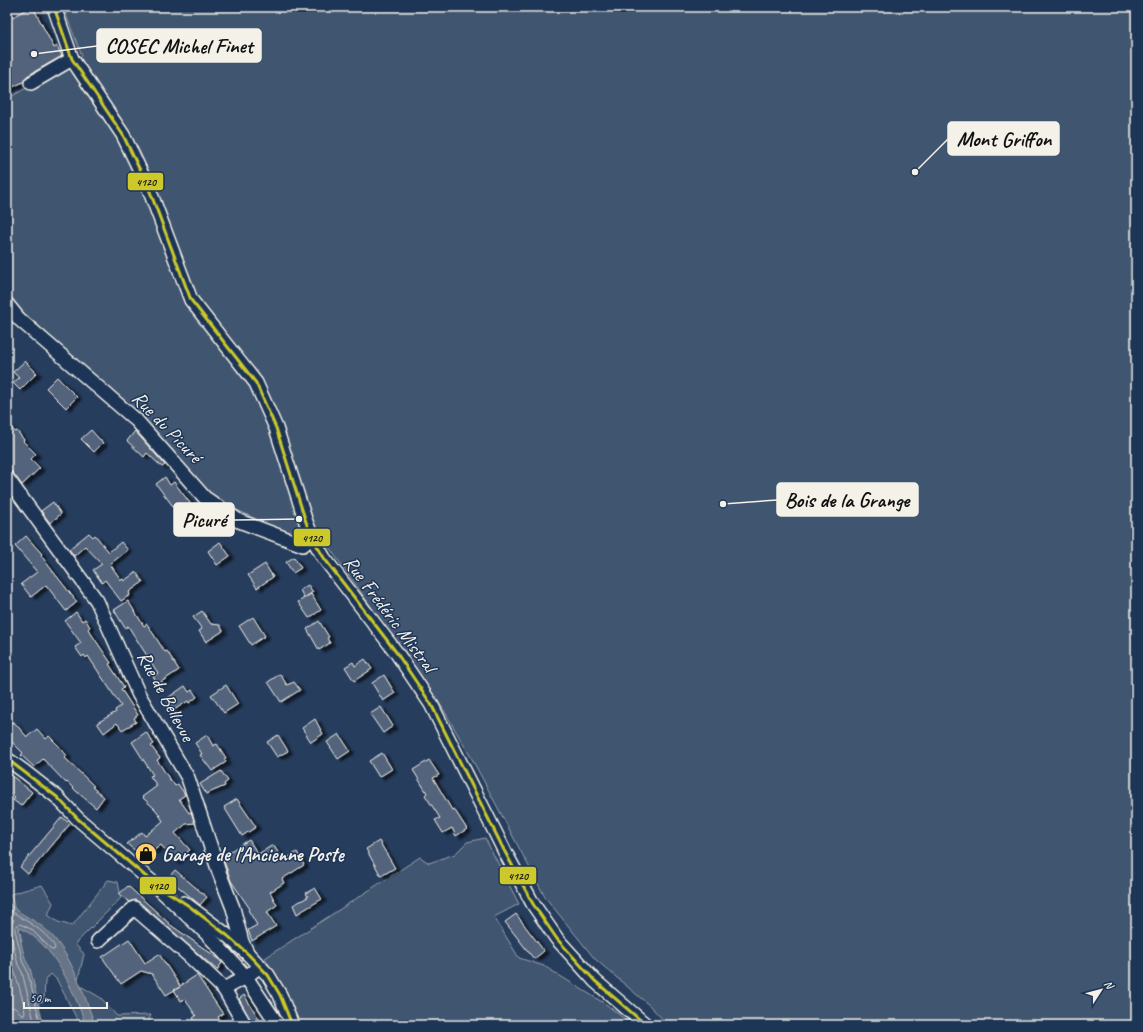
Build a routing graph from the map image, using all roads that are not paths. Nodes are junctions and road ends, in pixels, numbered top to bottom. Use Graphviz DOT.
graph roads {
  1 [pos="54,7"];
  2 [pos="72,60"];
  3 [pos="31,83"];
  4 [pos="7,304"];
  5 [pos="7,478"];
  6 [pos="312,536"];
  7 [pos="7,759"];
  8 [pos="151,881"];
  9 [pos="98,941"];
  10 [pos="248,954"];
  11 [pos="236,966"];
  12 [pos="260,966"];
  13 [pos="246,976"];
  14 [pos="224,989"];
  15 [pos="245,1025"];
  16 [pos="278,1025"];
  17 [pos="292,1025"];
  18 [pos="646,1025"];
  1 -- 2 [label="street, Rue Frédéric Mistral"];
  2 -- 3 [label="street"];
  2 -- 6 [label="street, Rue Frédéric Mistral"];
  4 -- 6 [label="street, Rue du Picuré"];
  5 -- 10 [label="street, Rue de Bellevue"];
  6 -- 18 [label="street, Rue Frédéric Mistral"];
  7 -- 8 [label="street"];
  8 -- 10 [label="street"];
  8 -- 11 [label="street"];
  9 -- 14 [label="street"];
  10 -- 11 [label="street"];
  10 -- 12 [label="street"];
  11 -- 13 [label="street"];
  12 -- 13 [label="street"];
  12 -- 17 [label="street"];
  13 -- 14 [label="street"];
  13 -- 16 [label="street"];
  14 -- 15 [label="street"];
}
